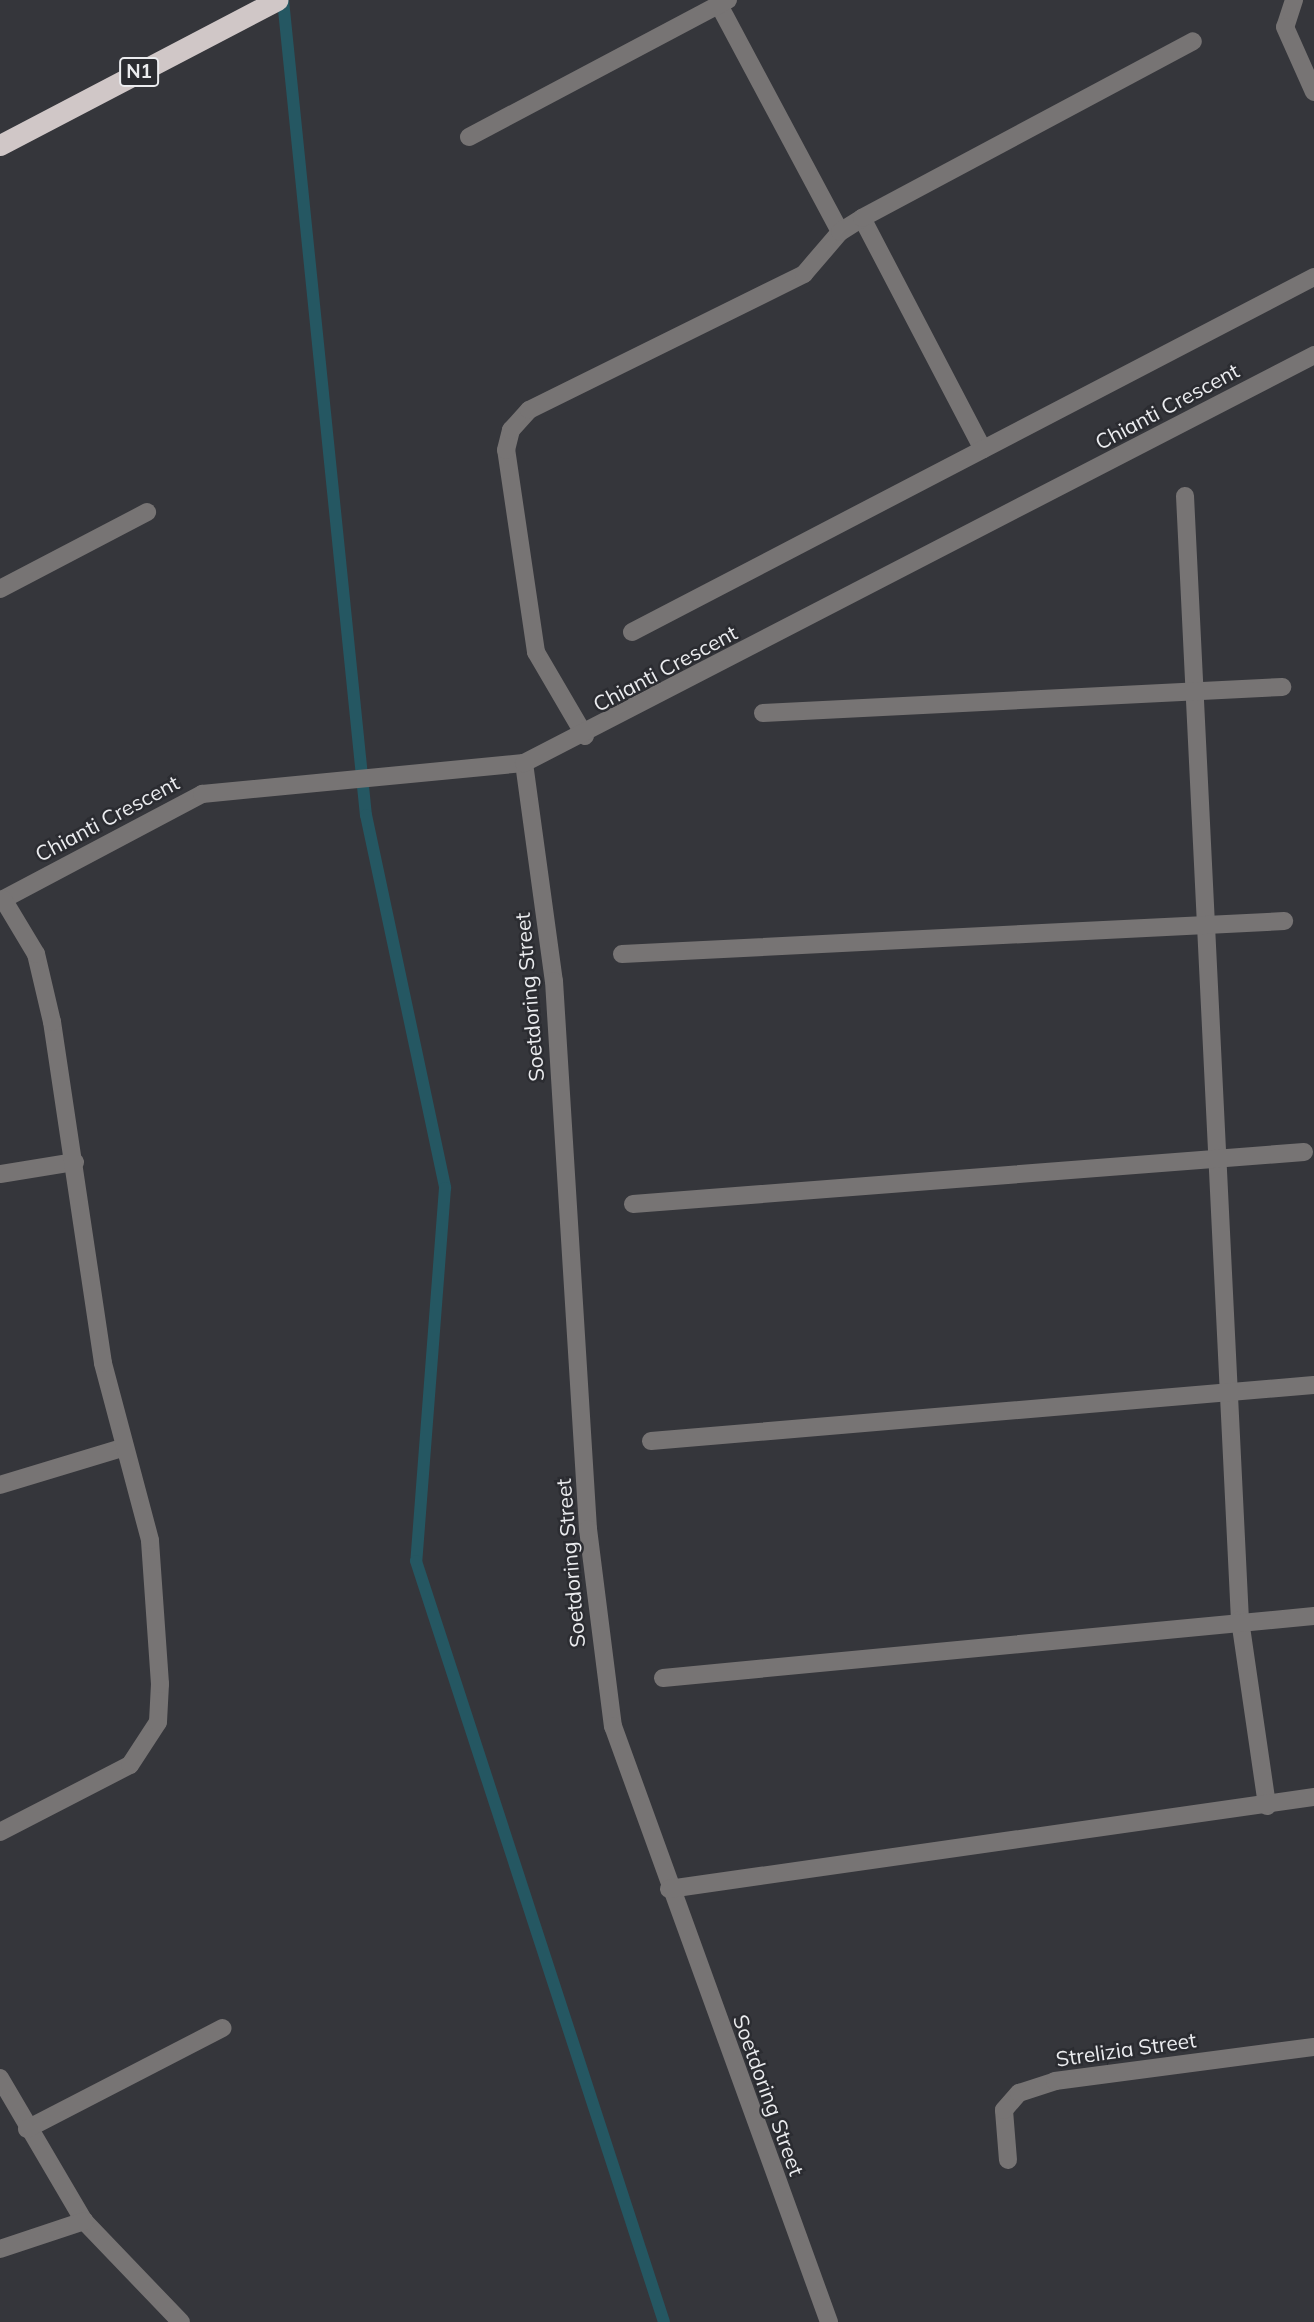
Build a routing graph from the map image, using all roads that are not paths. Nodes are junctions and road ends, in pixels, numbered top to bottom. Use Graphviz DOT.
graph roads {
  1 [pos="277,0"];
  2 [pos="1294,0"];
  3 [pos="724,2"];
  4 [pos="1193,41"];
  5 [pos="1314,92"];
  6 [pos="469,137"];
  7 [pos="0,145"];
  8 [pos="862,218"];
  9 [pos="840,232"];
  10 [pos="1314,277"];
  11 [pos="1314,355"];
  12 [pos="983,449"];
  13 [pos="1185,496"];
  14 [pos="147,512"];
  15 [pos="0,589"];
  16 [pos="632,632"];
  17 [pos="1282,687"];
  18 [pos="1195,691"];
  19 [pos="763,713"];
  20 [pos="585,736"];
  21 [pos="524,763"];
  22 [pos="1,900"];
  23 [pos="1284,921"];
  24 [pos="1206,925"];
  25 [pos="622,954"];
  26 [pos="1304,1152"];
  27 [pos="1217,1156"];
  28 [pos="75,1162"];
  29 [pos="0,1174"];
  30 [pos="634,1204"];
  31 [pos="1314,1385"];
  32 [pos="1228,1388"];
  33 [pos="651,1441"];
  34 [pos="122,1448"];
  35 [pos="0,1485"];
  36 [pos="1314,1616"];
  37 [pos="1240,1620"];
  38 [pos="663,1678"];
  39 [pos="1314,1797"];
  40 [pos="1267,1806"];
  41 [pos="0,1832"];
  42 [pos="669,1889"];
  43 [pos="223,2028"];
  44 [pos="1314,2047"];
  45 [pos="0,2078"];
  46 [pos="27,2129"];
  47 [pos="1008,2160"];
  48 [pos="84,2221"];
  49 [pos="0,2249"];
  50 [pos="181,2322"];
  51 [pos="829,2322"];
  1 -- 7 [label="highway, N1"];
  2 -- 5 [label="street"];
  3 -- 6 [label="street"];
  3 -- 9 [label="street"];
  4 -- 8 [label="street"];
  8 -- 9 [label="street"];
  8 -- 12 [label="street"];
  9 -- 20 [label="street"];
  10 -- 12 [label="street"];
  11 -- 20 [label="street, Chianti Crescent"];
  12 -- 16 [label="street"];
  13 -- 18 [label="street"];
  14 -- 15 [label="street"];
  17 -- 18 [label="street"];
  18 -- 19 [label="street"];
  18 -- 24 [label="street"];
  20 -- 21 [label="street, Chianti Crescent"];
  21 -- 22 [label="street, Chianti Crescent"];
  21 -- 42 [label="street, Soetdoring Street"];
  22 -- 28 [label="street"];
  23 -- 24 [label="street"];
  24 -- 25 [label="street"];
  24 -- 27 [label="street"];
  26 -- 27 [label="street"];
  27 -- 30 [label="street"];
  27 -- 32 [label="street"];
  28 -- 29 [label="street"];
  28 -- 34 [label="street"];
  31 -- 32 [label="street"];
  32 -- 33 [label="street"];
  32 -- 37 [label="street"];
  34 -- 35 [label="street"];
  34 -- 41 [label="street"];
  36 -- 37 [label="street"];
  37 -- 38 [label="street"];
  37 -- 40 [label="street"];
  39 -- 40 [label="street"];
  40 -- 42 [label="street"];
  42 -- 51 [label="street, Soetdoring Street"];
  43 -- 46 [label="street"];
  44 -- 47 [label="street, Strelizia Street"];
  45 -- 46 [label="street"];
  46 -- 48 [label="street"];
  48 -- 49 [label="street"];
  48 -- 50 [label="street"];
}
